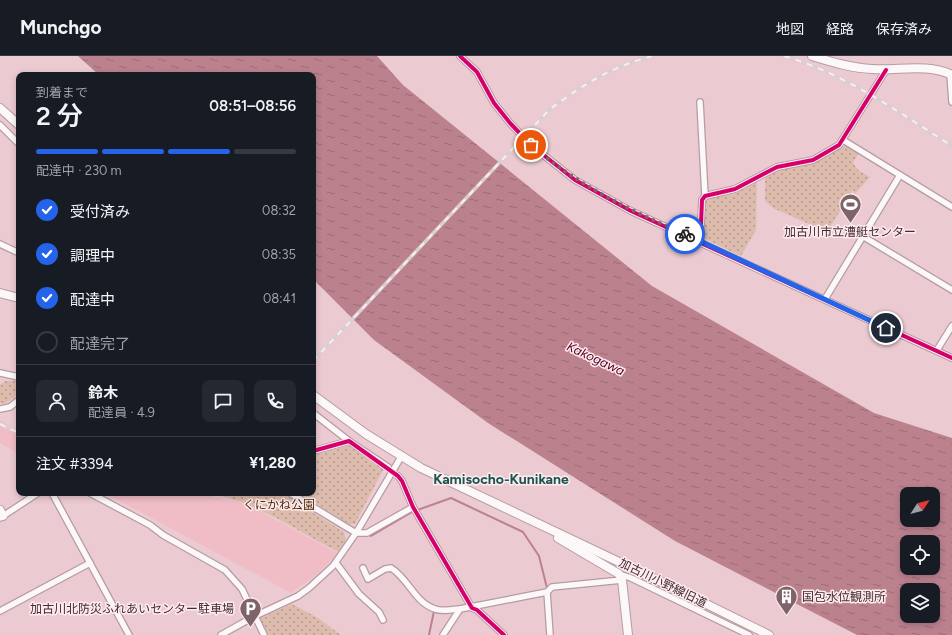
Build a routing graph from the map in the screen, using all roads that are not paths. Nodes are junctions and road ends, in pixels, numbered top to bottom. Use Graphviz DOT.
graph roads {
  1 [pos="460,56"];
  2 [pos="812,56"];
  3 [pos="886,70"];
  4 [pos="951,74"];
  5 [pos="700,102"];
  6 [pos="952,102"];
  7 [pos="0,108"];
  8 [pos="16,123"];
  9 [pos="0,125"];
  10 [pos="844,140"];
  11 [pos="16,141"];
  12 [pos="900,175"];
  13 [pos="705,196"];
  14 [pos="952,207"];
  15 [pos="864,236"];
  16 [pos="695,239"];
  17 [pos="0,244"];
  18 [pos="16,252"];
  19 [pos="952,290"];
  20 [pos="0,293"];
  21 [pos="16,297"];
  22 [pos="825,300"];
  23 [pos="952,326"];
  24 [pos="937,350"];
  25 [pos="952,358"];
  26 [pos="0,373"];
  27 [pos="16,376"];
  28 [pos="316,397"];
  29 [pos="16,402"];
  30 [pos="0,409"];
  31 [pos="316,415"];
  32 [pos="349,441"];
  33 [pos="316,451"];
  34 [pos="401,457"];
  35 [pos="388,467"];
  36 [pos="398,476"];
  37 [pos="33,496"];
  38 [pos="54,496"];
  39 [pos="96,496"];
  40 [pos="295,496"];
  41 [pos="413,507"];
  42 [pos="1,515"];
  43 [pos="555,532"];
  44 [pos="356,533"];
  45 [pos="90,563"];
  46 [pos="336,563"];
  47 [pos="363,568"];
  48 [pos="620,577"];
  49 [pos="547,592"];
  50 [pos="472,608"];
  51 [pos="460,609"];
  52 [pos="0,611"];
  53 [pos="255,616"];
  54 [pos="383,620"];
  55 [pos="232,632"];
  56 [pos="129,635"];
  57 [pos="221,635"];
  58 [pos="264,635"];
  59 [pos="442,635"];
  60 [pos="504,635"];
  61 [pos="550,635"];
  62 [pos="628,635"];
  63 [pos="749,635"];
  64 [pos="769,635"];
  1 -- 16 [label="street"];
  2 -- 3 [label="main road"];
  3 -- 4 [label="main road"];
  3 -- 10 [label="street"];
  4 -- 6 [label="street"];
  5 -- 13 [label="street"];
  7 -- 8 [label="main road"];
  9 -- 11 [label="street"];
  10 -- 12 [label="street"];
  10 -- 13 [label="street"];
  12 -- 14 [label="street"];
  12 -- 15 [label="street"];
  13 -- 16 [label="street"];
  15 -- 19 [label="street"];
  15 -- 22 [label="street"];
  16 -- 22 [label="street"];
  17 -- 18 [label="street"];
  20 -- 21 [label="main road"];
  22 -- 24 [label="street"];
  23 -- 24 [label="street"];
  24 -- 25 [label="street"];
  26 -- 27 [label="street"];
  28 -- 34 [label="main road, 加古川小野線旧道"];
  29 -- 30 [label="street"];
  31 -- 32 [label="street"];
  32 -- 33 [label="street"];
  32 -- 35 [label="street"];
  34 -- 43 [label="main road, 加古川小野線旧道"];
  34 -- 44 [label="street"];
  36 -- 41 [label="street"];
  37 -- 42 [label="street"];
  38 -- 45 [label="street"];
  39 -- 53 [label="street"];
  40 -- 44 [label="street"];
  41 -- 44 [label="street"];
  41 -- 50 [label="street"];
  43 -- 48 [label="main road"];
  43 -- 64 [label="main road, 加古川小野線旧道"];
  44 -- 46 [label="street"];
  45 -- 52 [label="street"];
  45 -- 56 [label="street"];
  46 -- 53 [label="street"];
  46 -- 54 [label="street"];
  47 -- 51 [label="street"];
  48 -- 49 [label="street"];
  48 -- 62 [label="main road"];
  48 -- 63 [label="street"];
  49 -- 50 [label="street"];
  49 -- 61 [label="street"];
  50 -- 51 [label="street"];
  50 -- 60 [label="street"];
  51 -- 59 [label="street"];
  53 -- 55 [label="street"];
  53 -- 58 [label="street"];
  55 -- 57 [label="street"];
}
